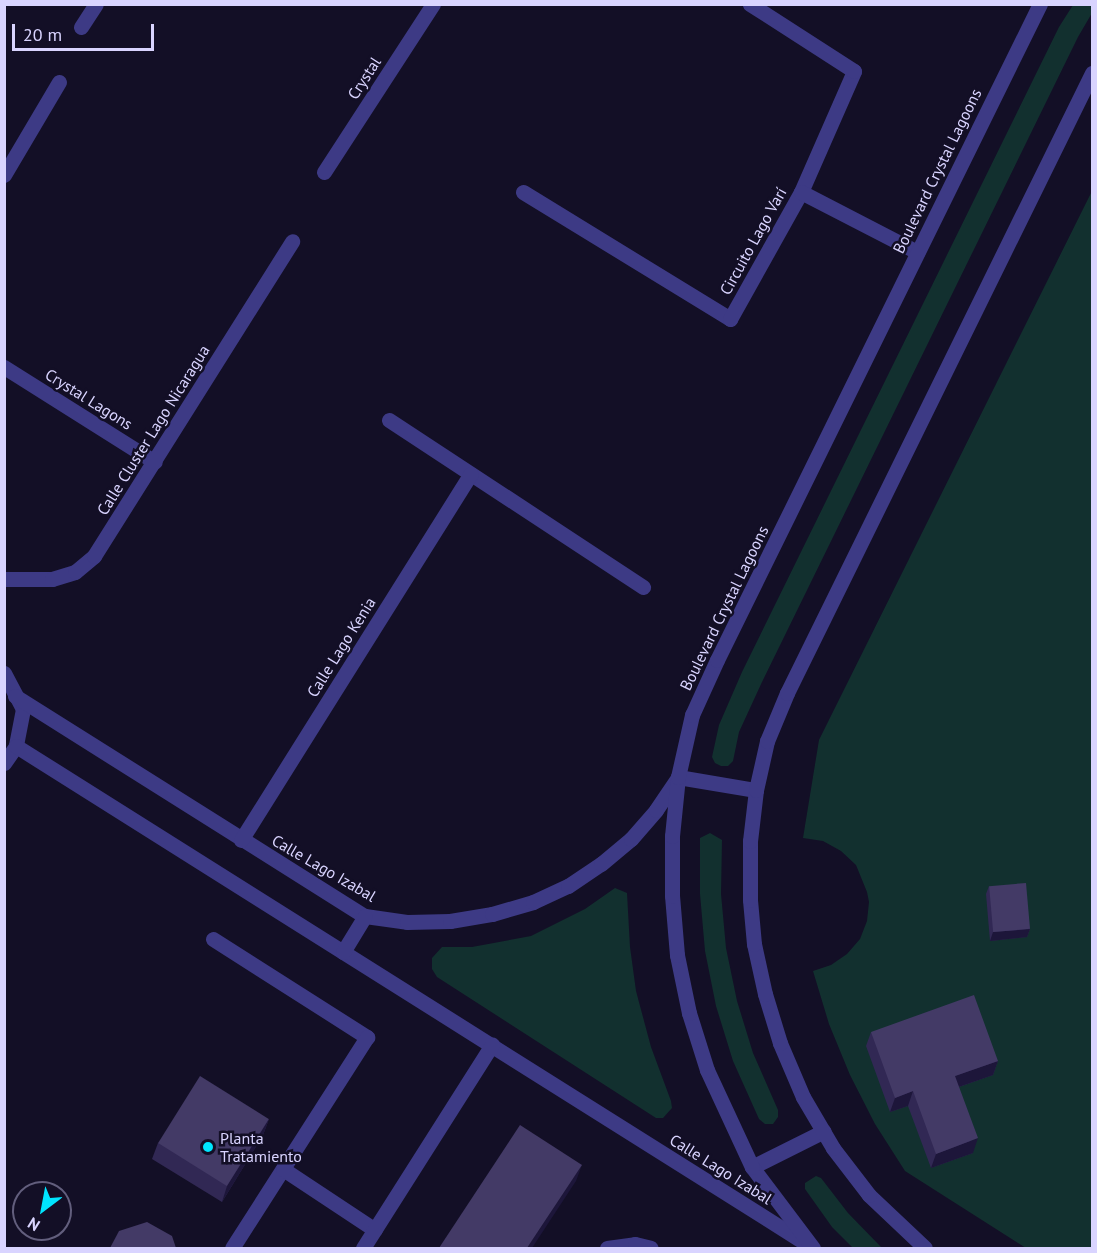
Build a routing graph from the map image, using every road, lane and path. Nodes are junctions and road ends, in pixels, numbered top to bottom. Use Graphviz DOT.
graph roads {
  1 [pos="96,4"];
  2 [pos="433,4"];
  3 [pos="750,4"];
  4 [pos="1040,4"];
  5 [pos="81,27"];
  6 [pos="1092,73"];
  7 [pos="59,82"];
  8 [pos="324,172"];
  9 [pos="4,176"];
  10 [pos="523,192"];
  11 [pos="801,192"];
  12 [pos="292,241"];
  13 [pos="917,252"];
  14 [pos="4,367"];
  15 [pos="389,420"];
  16 [pos="154,462"];
  17 [pos="471,474"];
  18 [pos="4,579"];
  19 [pos="643,587"];
  20 [pos="4,673"];
  21 [pos="15,696"];
  22 [pos="16,746"];
  23 [pos="4,763"];
  24 [pos="678,777"];
  25 [pos="756,790"];
  26 [pos="241,840"];
  27 [pos="365,916"];
  28 [pos="213,939"];
  29 [pos="343,952"];
  30 [pos="492,1045"];
  31 [pos="824,1131"];
  32 [pos="752,1167"];
  33 [pos="283,1169"];
  34 [pos="375,1230"];
  35 [pos="232,1248"];
  36 [pos="363,1248"];
  37 [pos="607,1248"];
  38 [pos="651,1248"];
  39 [pos="809,1248"];
  40 [pos="925,1248"];
  1 -- 5 [label="street"];
  2 -- 8 [label="street, Crystal"];
  3 -- 11 [label="street, Circuito Lago Varí"];
  4 -- 13 [label="street, Boulevard Crystal Lagoons"];
  6 -- 25 [label="street"];
  7 -- 9 [label="street"];
  10 -- 11 [label="street, Circuito Lago Varí"];
  11 -- 13 [label="street"];
  12 -- 16 [label="street, Calle Cluster Lago Nicaragua"];
  13 -- 24 [label="street, Boulevard Crystal Lagoons"];
  14 -- 16 [label="street, Crystal Lagons"];
  15 -- 17 [label="street"];
  16 -- 18 [label="street, Calle Cluster Lago Nicaragua"];
  17 -- 19 [label="street"];
  17 -- 26 [label="street, Calle Lago Kenia"];
  20 -- 21 [label="street"];
  21 -- 22 [label="street"];
  21 -- 26 [label="street, Calle Lago Izabal"];
  22 -- 23 [label="street"];
  22 -- 29 [label="street, Calle Lago Izabal"];
  24 -- 25 [label="street"];
  24 -- 27 [label="street, Calle Lago Izabal"];
  24 -- 32 [label="street, Boulevard Crystal Lagoons"];
  25 -- 31 [label="street"];
  26 -- 27 [label="street, Calle Lago Izabal"];
  27 -- 29 [label="street"];
  28 -- 33 [label="street"];
  29 -- 30 [label="street, Calle Lago Izabal"];
  30 -- 34 [label="street"];
  30 -- 39 [label="street, Calle Lago Izabal"];
  31 -- 32 [label="street"];
  31 -- 40 [label="street"];
  32 -- 39 [label="street, Boulevard Crystal Lagoons"];
  33 -- 34 [label="street"];
  33 -- 35 [label="street"];
  34 -- 36 [label="street"];
  37 -- 38 [label="street"];
}
